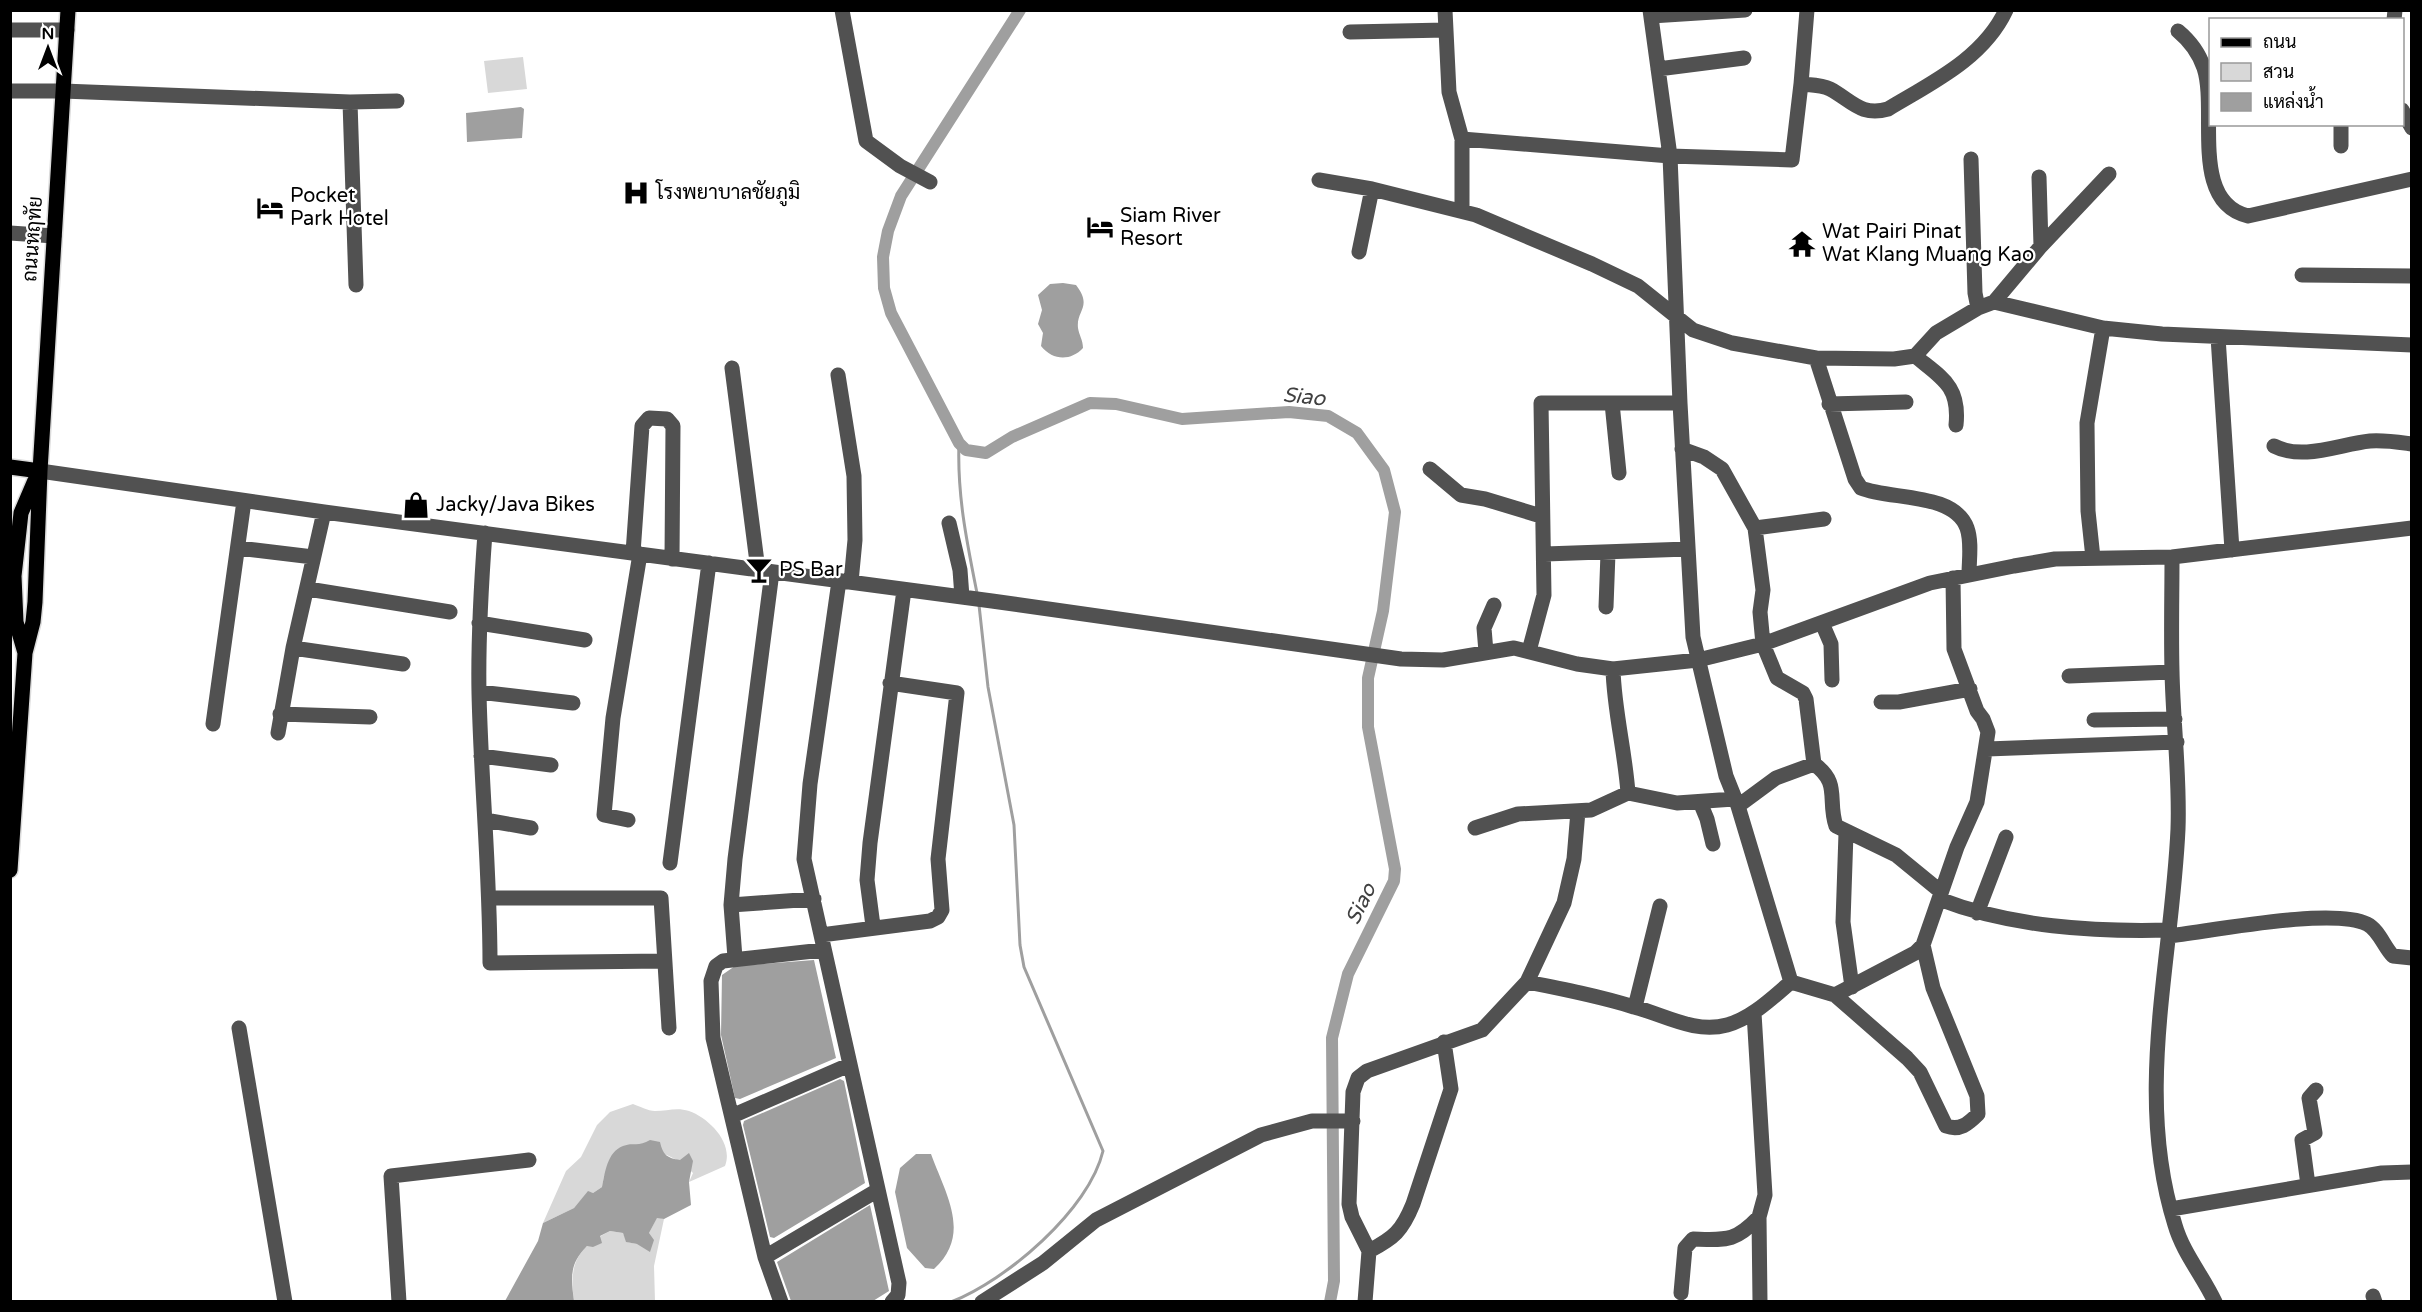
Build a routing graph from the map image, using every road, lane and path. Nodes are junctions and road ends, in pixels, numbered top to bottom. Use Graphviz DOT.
graph roads {
  1 [pos="68,10"];
  2 [pos="842,10"];
  3 [pos="1445,10"];
  4 [pos="1745,10"];
  5 [pos="1807,10"];
  6 [pos="2006,10"];
  7 [pos="1650,13"];
  8 [pos="10,30"];
  9 [pos="66,30"];
  10 [pos="1446,30"];
  11 [pos="2178,31"];
  12 [pos="1350,32"];
  13 [pos="1744,58"];
  14 [pos="1658,69"];
  15 [pos="1801,84"];
  16 [pos="10,91"];
  17 [pos="63,91"];
  18 [pos="397,101"];
  19 [pos="350,102"];
  20 [pos="2209,109"];
  21 [pos="2404,112"];
  22 [pos="2211,126"];
  23 [pos="2341,126"];
  24 [pos="2412,128"];
  25 [pos="1462,139"];
  26 [pos="2341,146"];
  27 [pos="1670,156"];
  28 [pos="1971,159"];
  29 [pos="2109,174"];
  30 [pos="2039,177"];
  31 [pos="2412,179"];
  32 [pos="1319,180"];
  33 [pos="930,182"];
  34 [pos="1371,189"];
  35 [pos="1462,211"];
  36 [pos="10,233"];
  37 [pos="54,236"];
  38 [pos="2041,246"];
  39 [pos="1359,252"];
  40 [pos="2302,275"];
  41 [pos="2412,276"];
  42 [pos="356,285"];
  43 [pos="1994,302"];
  44 [pos="1978,308"];
  45 [pos="1678,320"];
  46 [pos="2103,328"];
  47 [pos="2218,337"];
  48 [pos="2412,345"];
  49 [pos="1915,356"];
  50 [pos="1815,358"];
  51 [pos="732,368"];
  52 [pos="838,375"];
  53 [pos="1906,402"];
  54 [pos="1612,403"];
  55 [pos="1680,403"];
  56 [pos="1829,404"];
  57 [pos="1956,425"];
  58 [pos="2412,444"];
  59 [pos="2274,446"];
  60 [pos="1682,449"];
  61 [pos="10,467"];
  62 [pos="1430,469"];
  63 [pos="39,471"];
  64 [pos="1618,473"];
  65 [pos="244,501"];
  66 [pos="324,512"];
  67 [pos="21,513"];
  68 [pos="39,515"];
  69 [pos="1541,516"];
  70 [pos="1824,519"];
  71 [pos="949,523"];
  72 [pos="1755,528"];
  73 [pos="2412,528"];
  74 [pos="10,532"];
  75 [pos="485,534"];
  76 [pos="238,548"];
  77 [pos="1688,549"];
  78 [pos="2232,550"];
  79 [pos="1608,553"];
  80 [pos="637,554"];
  81 [pos="1545,554"];
  82 [pos="313,557"];
  83 [pos="2172,557"];
  84 [pos="672,558"];
  85 [pos="2093,558"];
  86 [pos="710,563"];
  87 [pos="765,571"];
  88 [pos="1969,575"];
  89 [pos="12,578"];
  90 [pos="1953,578"];
  91 [pos="845,582"];
  92 [pos="308,590"];
  93 [pos="904,590"];
  94 [pos="966,598"];
  95 [pos="35,602"];
  96 [pos="1494,605"];
  97 [pos="1606,607"];
  98 [pos="450,612"];
  99 [pos="479,623"];
  100 [pos="1822,623"];
  101 [pos="10,631"];
  102 [pos="585,640"];
  103 [pos="1763,644"];
  104 [pos="293,648"];
  105 [pos="1529,651"];
  106 [pos="1486,652"];
  107 [pos="24,653"];
  108 [pos="1698,660"];
  109 [pos="403,664"];
  110 [pos="1613,669"];
  111 [pos="2172,672"];
  112 [pos="2069,676"];
  113 [pos="1832,680"];
  114 [pos="890,683"];
  115 [pos="1970,689"];
  116 [pos="479,692"];
  117 [pos="1881,702"];
  118 [pos="573,703"];
  119 [pos="280,714"];
  120 [pos="370,717"];
  121 [pos="2175,719"];
  122 [pos="2094,720"];
  123 [pos="213,724"];
  124 [pos="278,733"];
  125 [pos="2176,742"];
  126 [pos="1987,749"];
  127 [pos="481,756"];
  128 [pos="1814,764"];
  129 [pos="552,765"];
  130 [pos="1628,793"];
  131 [pos="1700,802"];
  132 [pos="1736,803"];
  133 [pos="1578,811"];
  134 [pos="485,820"];
  135 [pos="628,820"];
  136 [pos="531,828"];
  137 [pos="1475,828"];
  138 [pos="1846,833"];
  139 [pos="2006,837"];
  140 [pos="1713,844"];
  141 [pos="670,863"];
  142 [pos="10,870"];
  143 [pos="1940,895"];
  144 [pos="490,898"];
  145 [pos="814,899"];
  146 [pos="731,904"];
  147 [pos="1660,906"];
  148 [pos="1977,913"];
  149 [pos="873,926"];
  150 [pos="2170,933"];
  151 [pos="822,943"];
  152 [pos="1923,945"];
  153 [pos="735,958"];
  154 [pos="2412,958"];
  155 [pos="664,961"];
  156 [pos="1527,982"];
  157 [pos="1791,982"];
  158 [pos="1852,987"];
  159 [pos="1835,996"];
  160 [pos="1635,1007"];
  161 [pos="1754,1013"];
  162 [pos="239,1028"];
  163 [pos="669,1028"];
  164 [pos="1444,1042"];
  165 [pos="849,1065"];
  166 [pos="2316,1090"];
  167 [pos="732,1116"];
  168 [pos="1351,1121"];
  169 [pos="529,1160"];
  170 [pos="2412,1172"];
  171 [pos="2308,1185"];
  172 [pos="878,1190"];
  173 [pos="2171,1209"];
  174 [pos="1759,1217"];
  175 [pos="1369,1251"];
  176 [pos="765,1257"];
  177 [pos="1681,1293"];
  178 [pos="285,1302"];
  179 [pos="399,1302"];
  180 [pos="781,1302"];
  181 [pos="892,1302"];
  182 [pos="982,1302"];
  183 [pos="1365,1302"];
  184 [pos="1760,1302"];
  185 [pos="2215,1302"];
  1 -- 9 [label="main road, ถนนหฤทัย"];
  2 -- 33 [label="street"];
  3 -- 10 [label="street"];
  4 -- 7 [label="street"];
  5 -- 15 [label="street"];
  6 -- 15 [label="street"];
  7 -- 14 [label="street"];
  8 -- 9 [label="street"];
  9 -- 17 [label="main road, ถนนหฤทัย"];
  10 -- 12 [label="street"];
  10 -- 25 [label="street"];
  11 -- 20 [label="street"];
  13 -- 14 [label="street"];
  14 -- 27 [label="street"];
  15 -- 27 [label="street"];
  16 -- 17 [label="street"];
  17 -- 19 [label="street"];
  17 -- 37 [label="main road, ถนนหฤทัย"];
  18 -- 19 [label="street"];
  19 -- 42 [label="street"];
  21 -- 24 [label="street"];
  22 -- 31 [label="street"];
  23 -- 26 [label="street"];
  25 -- 27 [label="street"];
  25 -- 35 [label="street"];
  27 -- 45 [label="street"];
  28 -- 44 [label="street"];
  29 -- 38 [label="street"];
  30 -- 38 [label="street"];
  32 -- 34 [label="street"];
  34 -- 35 [label="street"];
  34 -- 39 [label="street"];
  35 -- 45 [label="street"];
  36 -- 37 [label="street"];
  37 -- 63 [label="main road, ถนนหฤทัย"];
  38 -- 43 [label="street"];
  40 -- 41 [label="street"];
  43 -- 44 [label="street"];
  43 -- 46 [label="street"];
  44 -- 49 [label="street"];
  45 -- 50 [label="street"];
  45 -- 55 [label="street"];
  46 -- 47 [label="street"];
  46 -- 85 [label="street"];
  47 -- 48 [label="street"];
  47 -- 78 [label="street"];
  49 -- 50 [label="street"];
  49 -- 57 [label="street"];
  50 -- 56 [label="street"];
  51 -- 87 [label="street"];
  52 -- 91 [label="street"];
  53 -- 56 [label="street"];
  54 -- 55 [label="street"];
  54 -- 64 [label="street"];
  54 -- 69 [label="street"];
  55 -- 60 [label="street"];
  56 -- 88 [label="street"];
  58 -- 59 [label="street"];
  60 -- 72 [label="street"];
  60 -- 77 [label="street"];
  61 -- 63 [label="main road"];
  62 -- 69 [label="street"];
  63 -- 65 [label="street"];
  63 -- 67 [label="main road"];
  63 -- 68 [label="main road, ถนนหฤทัย"];
  65 -- 66 [label="street"];
  65 -- 76 [label="street"];
  66 -- 75 [label="street"];
  66 -- 82 [label="street"];
  67 -- 74 [label="main road"];
  67 -- 89 [label="main road"];
  68 -- 89 [label="main road"];
  68 -- 95 [label="main road, ถนนหฤทัย"];
  69 -- 81 [label="street"];
  70 -- 72 [label="street"];
  71 -- 94 [label="street"];
  72 -- 103 [label="street"];
  73 -- 78 [label="street"];
  75 -- 80 [label="street"];
  75 -- 99 [label="street"];
  76 -- 82 [label="street"];
  76 -- 123 [label="street"];
  77 -- 79 [label="street"];
  77 -- 108 [label="street"];
  78 -- 83 [label="street"];
  79 -- 81 [label="street"];
  79 -- 97 [label="street"];
  80 -- 84 [label="street"];
  80 -- 84 [label="street"];
  80 -- 135 [label="street"];
  81 -- 105 [label="street"];
  82 -- 92 [label="street"];
  83 -- 85 [label="street"];
  83 -- 111 [label="street"];
  84 -- 86 [label="street"];
  85 -- 88 [label="street"];
  86 -- 87 [label="street"];
  86 -- 141 [label="street"];
  87 -- 91 [label="street"];
  87 -- 146 [label="street"];
  88 -- 90 [label="street"];
  89 -- 95 [label="main road"];
  89 -- 107 [label="main road"];
  90 -- 100 [label="street"];
  90 -- 115 [label="street"];
  91 -- 93 [label="street"];
  91 -- 145 [label="street"];
  92 -- 98 [label="street"];
  92 -- 104 [label="street"];
  93 -- 94 [label="street"];
  93 -- 114 [label="street"];
  94 -- 106 [label="street"];
  95 -- 107 [label="main road, ถนนหฤทัย"];
  96 -- 106 [label="street"];
  99 -- 102 [label="street"];
  99 -- 116 [label="street"];
  100 -- 103 [label="street"];
  100 -- 113 [label="street"];
  101 -- 107 [label="main road"];
  103 -- 108 [label="street"];
  103 -- 128 [label="street"];
  104 -- 109 [label="street"];
  104 -- 119 [label="street"];
  105 -- 106 [label="street"];
  105 -- 110 [label="street"];
  107 -- 142 [label="main road"];
  108 -- 110 [label="street"];
  108 -- 132 [label="street"];
  110 -- 130 [label="street"];
  111 -- 112 [label="street"];
  111 -- 121 [label="street"];
  114 -- 149 [label="street"];
  114 -- 149 [label="street"];
  115 -- 117 [label="street"];
  115 -- 126 [label="street"];
  116 -- 118 [label="street"];
  116 -- 127 [label="street"];
  119 -- 120 [label="street"];
  119 -- 124 [label="street"];
  121 -- 122 [label="street"];
  121 -- 125 [label="street"];
  125 -- 126 [label="street"];
  125 -- 150 [label="street"];
  126 -- 143 [label="street"];
  127 -- 129 [label="street"];
  127 -- 134 [label="street"];
  128 -- 132 [label="street"];
  128 -- 138 [label="street"];
  130 -- 131 [label="street"];
  130 -- 133 [label="street"];
  131 -- 132 [label="street"];
  131 -- 140 [label="street"];
  132 -- 157 [label="street"];
  133 -- 137 [label="street"];
  133 -- 156 [label="street"];
  134 -- 136 [label="street"];
  134 -- 144 [label="street"];
  138 -- 143 [label="street"];
  138 -- 158 [label="street"];
  139 -- 148 [label="street"];
  143 -- 148 [label="street"];
  143 -- 152 [label="street"];
  144 -- 155 [label="street"];
  144 -- 155 [label="street"];
  145 -- 146 [label="street"];
  145 -- 151 [label="street"];
  146 -- 153 [label="street"];
  147 -- 160 [label="street"];
  148 -- 150 [label="street"];
  149 -- 151 [label="street"];
  150 -- 154 [label="street"];
  150 -- 173 [label="street"];
  151 -- 153 [label="street"];
  151 -- 165 [label="street"];
  152 -- 158 [label="street"];
  152 -- 159 [label="street"];
  153 -- 167 [label="street"];
  155 -- 163 [label="street"];
  156 -- 160 [label="street"];
  156 -- 164 [label="street"];
  157 -- 159 [label="street"];
  157 -- 161 [label="street"];
  158 -- 159 [label="street"];
  160 -- 161 [label="street"];
  161 -- 174 [label="street"];
  162 -- 178 [label="street"];
  164 -- 168 [label="street"];
  164 -- 175 [label="street"];
  165 -- 167 [label="street"];
  165 -- 172 [label="street"];
  166 -- 171 [label="street"];
  167 -- 176 [label="street"];
  168 -- 175 [label="street"];
  168 -- 182 [label="street"];
  169 -- 179 [label="street"];
  170 -- 171 [label="street"];
  171 -- 173 [label="street"];
  172 -- 176 [label="street"];
  172 -- 181 [label="street"];
  173 -- 185 [label="street"];
  174 -- 177 [label="street"];
  174 -- 184 [label="street"];
  175 -- 183 [label="street"];
  176 -- 180 [label="street"];
}
